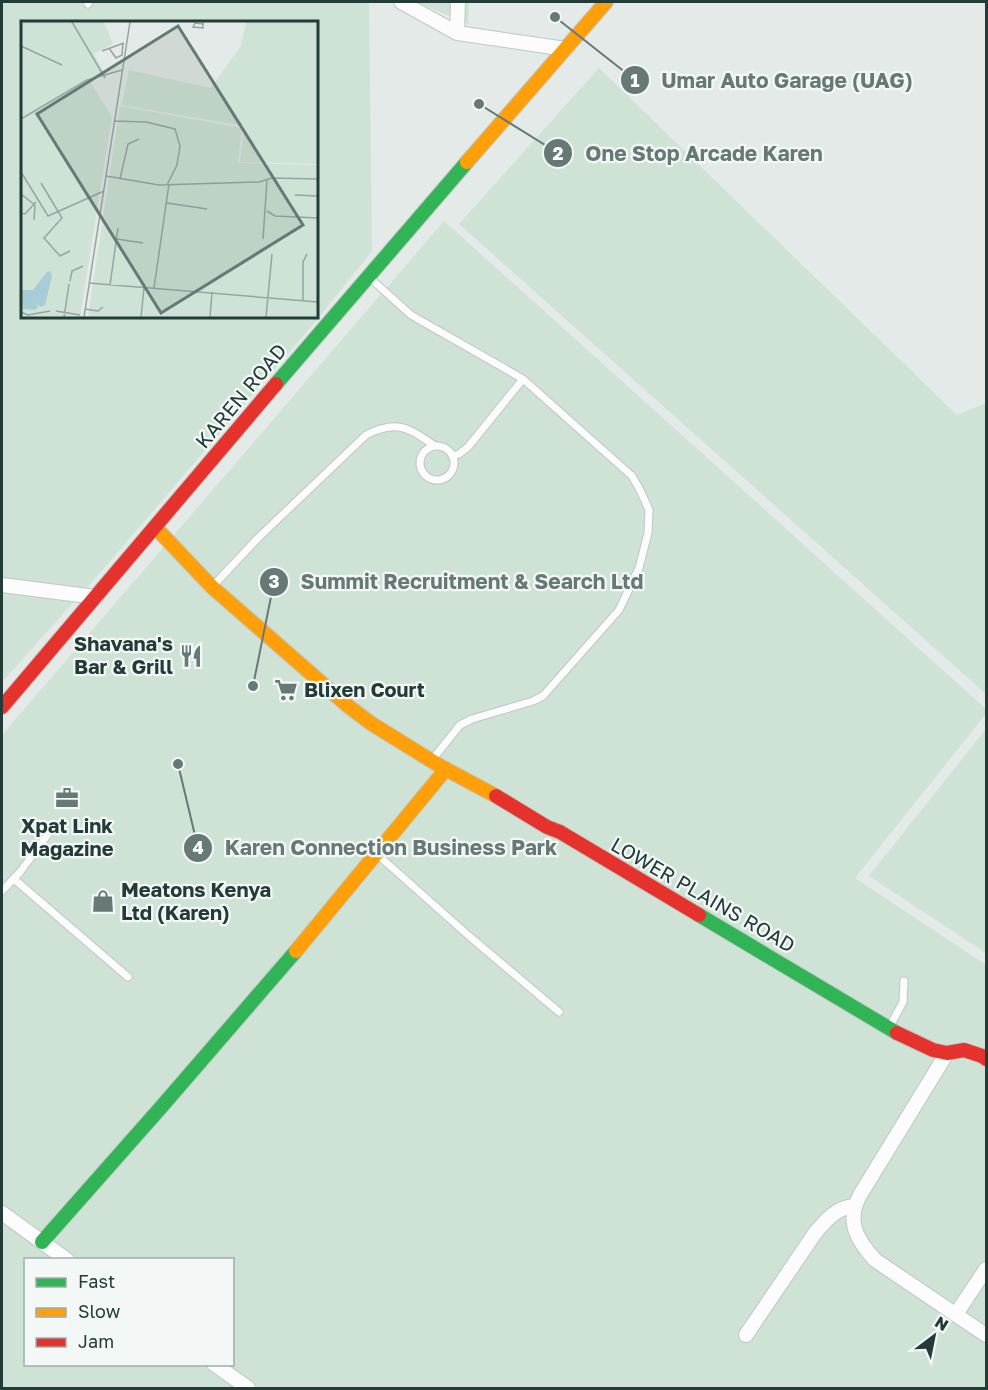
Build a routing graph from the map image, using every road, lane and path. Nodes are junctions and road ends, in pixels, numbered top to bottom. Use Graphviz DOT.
graph roads {
  1 [pos="401,2"];
  2 [pos="458,2"];
  3 [pos="606,2"];
  4 [pos="457,33"];
  5 [pos="566,49"];
  6 [pos="368,277"];
  7 [pos="523,379"];
  8 [pos="435,446"];
  9 [pos="452,456"];
  10 [pos="155,526"];
  11 [pos="2,585"];
  12 [pos="212,587"];
  13 [pos="96,597"];
  14 [pos="2,707"];
  15 [pos="431,761"];
  16 [pos="446,769"];
  17 [pos="55,825"];
  18 [pos="377,855"];
  19 [pos="14,879"];
  20 [pos="2,891"];
  21 [pos="128,977"];
  22 [pos="904,981"];
  23 [pos="559,1012"];
  24 [pos="889,1028"];
  25 [pos="947,1053"];
  26 [pos="987,1059"];
  27 [pos="854,1206"];
  28 [pos="2,1213"];
  29 [pos="42,1242"];
  30 [pos="65,1258"];
  31 [pos="987,1269"];
  32 [pos="956,1314"];
  33 [pos="746,1335"];
  34 [pos="987,1335"];
  35 [pos="215,1366"];
  36 [pos="248,1389"];
  1 -- 4 [label="street"];
  2 -- 4 [label="street"];
  3 -- 5 [label="street, KAREN ROAD"];
  4 -- 5 [label="street"];
  5 -- 6 [label="street, KAREN ROAD"];
  6 -- 7 [label="lane"];
  6 -- 10 [label="street, KAREN ROAD"];
  7 -- 9 [label="lane"];
  7 -- 15 [label="lane"];
  8 -- 9 [label="lane"];
  8 -- 9 [label="lane"];
  8 -- 12 [label="lane"];
  10 -- 12 [label="street, LOWER PLAINS ROAD"];
  10 -- 13 [label="street, KAREN ROAD"];
  11 -- 13 [label="street"];
  12 -- 15 [label="street, LOWER PLAINS ROAD"];
  13 -- 14 [label="street, KAREN ROAD"];
  15 -- 16 [label="street, LOWER PLAINS ROAD"];
  16 -- 18 [label="street"];
  16 -- 24 [label="street, LOWER PLAINS ROAD"];
  17 -- 19 [label="lane"];
  18 -- 23 [label="lane"];
  18 -- 29 [label="street"];
  19 -- 20 [label="lane"];
  19 -- 21 [label="lane"];
  22 -- 24 [label="lane"];
  24 -- 25 [label="street, LOWER PLAINS ROAD"];
  25 -- 26 [label="street, LOWER PLAINS ROAD"];
  25 -- 27 [label="street"];
  27 -- 32 [label="street"];
  27 -- 33 [label="street"];
  28 -- 29 [label="street"];
  29 -- 30 [label="street"];
  31 -- 32 [label="street"];
  32 -- 34 [label="street"];
  35 -- 36 [label="street"];
}
